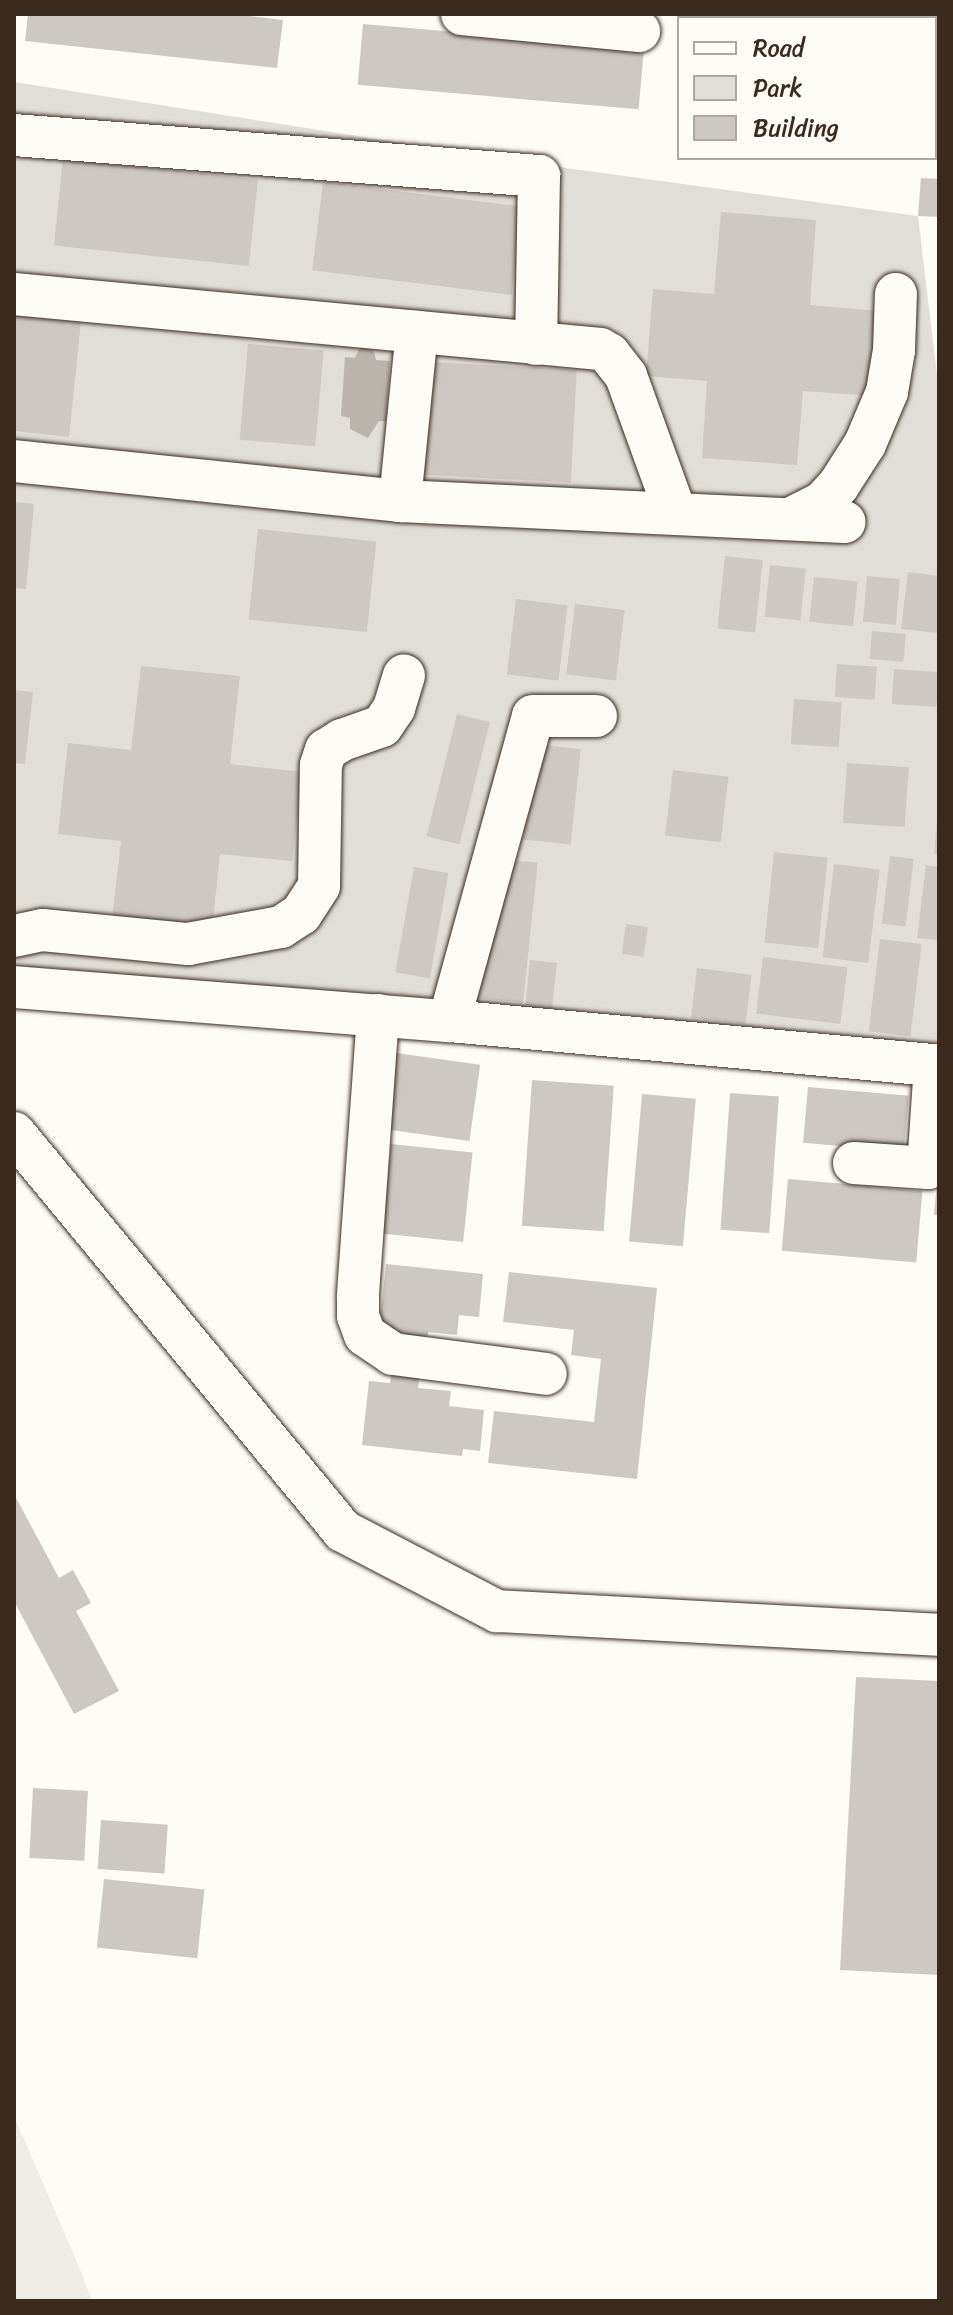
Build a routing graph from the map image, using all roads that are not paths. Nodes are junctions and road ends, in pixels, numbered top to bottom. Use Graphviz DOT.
graph roads {
  1 [pos="462,14"];
  2 [pos="639,31"];
  3 [pos="14,135"];
  4 [pos="14,294"];
  5 [pos="896,294"];
  6 [pos="417,332"];
  7 [pos="536,344"];
  8 [pos="14,461"];
  9 [pos="400,501"];
  10 [pos="675,511"];
  11 [pos="792,518"];
  12 [pos="845,522"];
  13 [pos="404,676"];
  14 [pos="596,716"];
  15 [pos="14,936"];
  16 [pos="14,987"];
  17 [pos="378,1015"];
  18 [pos="449,1021"];
  19 [pos="937,1066"];
  20 [pos="14,1133"];
  21 [pos="854,1163"];
  22 [pos="546,1374"];
  23 [pos="939,1635"];
  1 -- 2 [label="street"];
  3 -- 7 [label="street"];
  4 -- 6 [label="street"];
  5 -- 11 [label="street"];
  6 -- 7 [label="street"];
  6 -- 9 [label="street"];
  7 -- 10 [label="street"];
  8 -- 9 [label="street"];
  9 -- 10 [label="street"];
  10 -- 11 [label="street"];
  11 -- 12 [label="street"];
  13 -- 15 [label="street"];
  14 -- 18 [label="street"];
  16 -- 17 [label="street"];
  17 -- 18 [label="street"];
  17 -- 22 [label="street"];
  18 -- 19 [label="street"];
  19 -- 21 [label="street"];
  20 -- 23 [label="street"];
}
